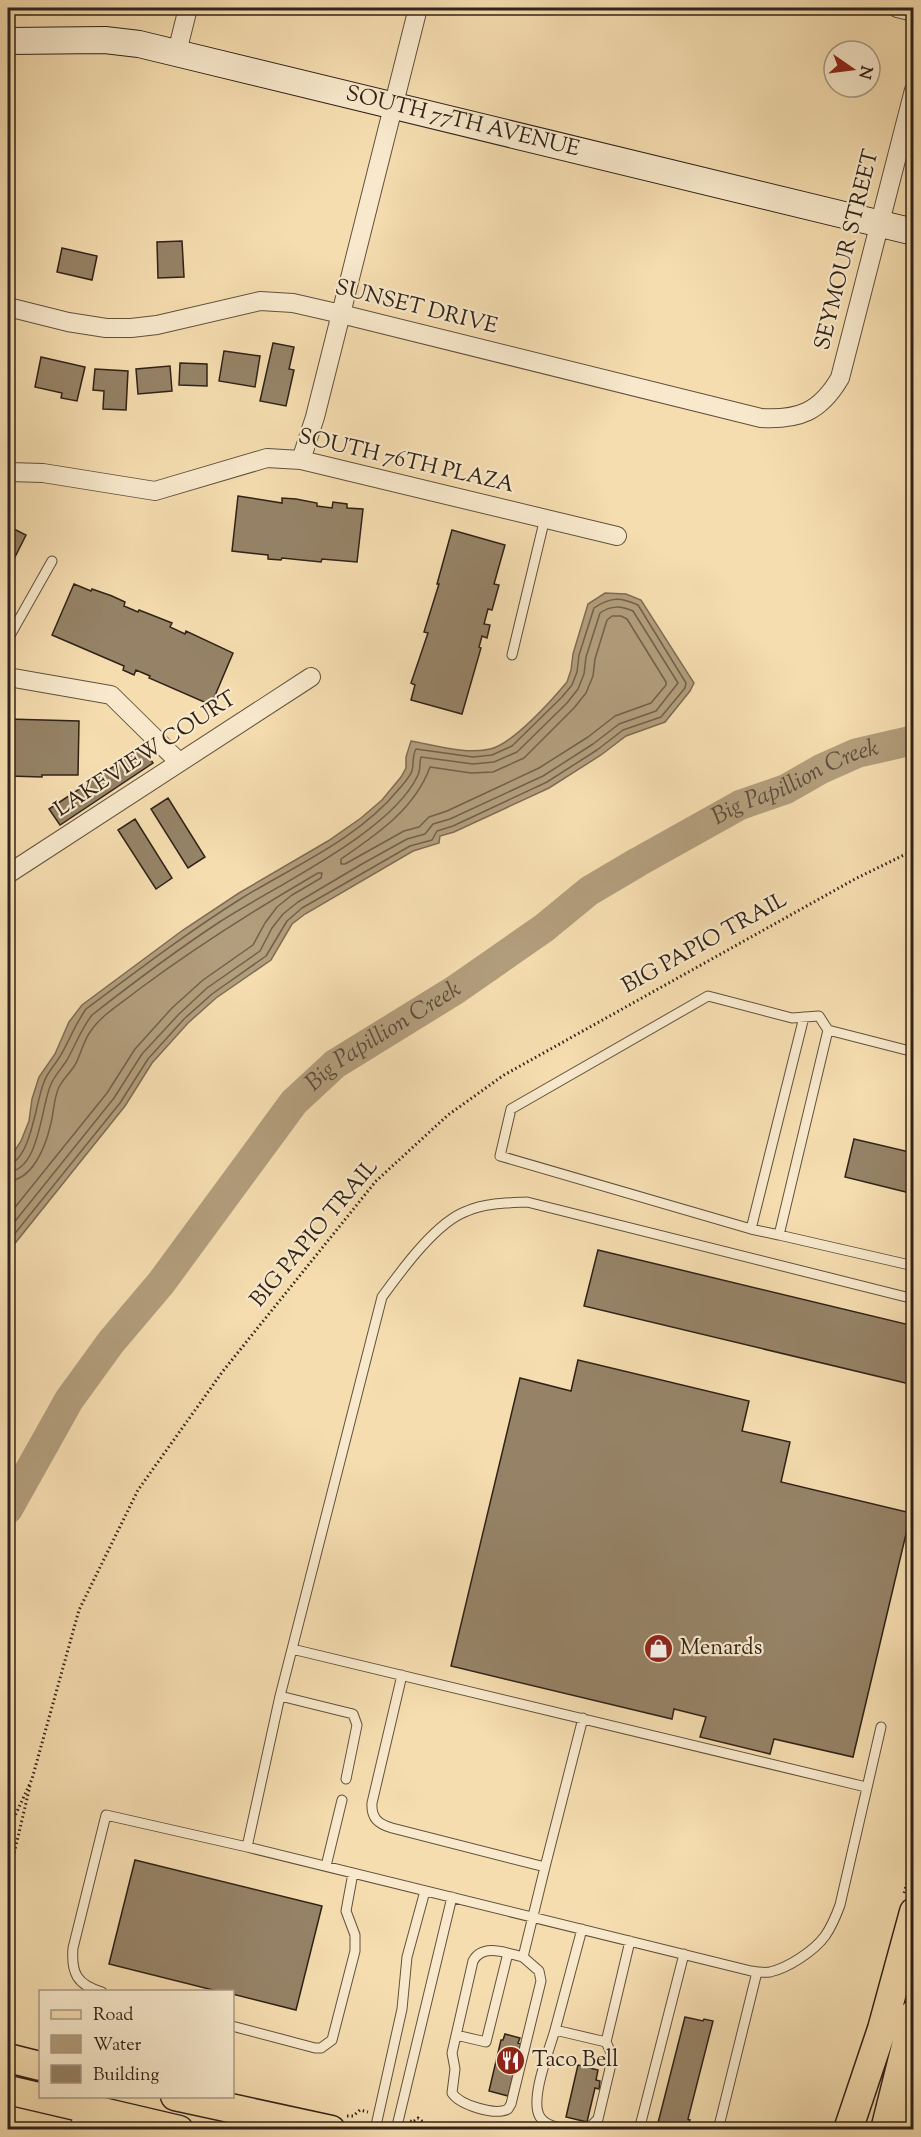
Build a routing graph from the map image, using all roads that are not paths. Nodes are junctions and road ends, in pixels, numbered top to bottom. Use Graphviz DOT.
graph roads {
  1 [pos="188,8"];
  2 [pos="418,8"];
  3 [pos="897,8"];
  4 [pos="914,12"];
  5 [pos="8,41"];
  6 [pos="177,52"];
  7 [pos="914,90"];
  8 [pos="393,105"];
  9 [pos="879,224"];
  10 [pos="914,232"];
  11 [pos="8,307"];
  12 [pos="341,314"];
  13 [pos="811,411"];
  14 [pos="301,460"];
  15 [pos="8,472"];
  16 [pos="545,518"];
  17 [pos="617,536"];
  18 [pos="52,561"];
  19 [pos="8,639"];
  20 [pos="512,654"];
  21 [pos="8,677"];
  22 [pos="311,677"];
  23 [pos="178,762"];
  24 [pos="8,874"];
  25 [pos="804,1017"];
  26 [pos="828,1030"];
  27 [pos="914,1052"];
  28 [pos="751,1229"];
  29 [pos="779,1235"];
  30 [pos="914,1266"];
  31 [pos="914,1299"];
  32 [pos="292,1649"];
  33 [pos="402,1675"];
  34 [pos="280,1696"];
  35 [pos="583,1718"];
  36 [pos="881,1727"];
  37 [pos="346,1779"];
  38 [pos="866,1787"];
  39 [pos="342,1800"];
  40 [pos="247,1846"];
  41 [pos="326,1866"];
  42 [pos="545,1867"];
  43 [pos="353,1873"];
  44 [pos="425,1891"];
  45 [pos="452,1897"];
  46 [pos="914,1912"];
  47 [pos="533,1917"];
  48 [pos="582,1929"];
  49 [pos="630,1941"];
  50 [pos="508,1953"];
  51 [pos="684,1954"];
  52 [pos="523,1957"];
  53 [pos="757,1972"];
  54 [pos="97,1990"];
  55 [pos="914,2014"];
  56 [pos="234,2027"];
  57 [pos="555,2030"];
  58 [pos="456,2035"];
  59 [pos="606,2042"];
  60 [pos="8,2058"];
  61 [pos="39,2066"];
  62 [pos="8,2090"];
  63 [pos="180,2098"];
  64 [pos="914,2114"];
  65 [pos="77,2118"];
  66 [pos="179,2130"];
  67 [pos="331,2130"];
  68 [pos="375,2130"];
  69 [pos="396,2130"];
  70 [pos="569,2130"];
  71 [pos="584,2130"];
  72 [pos="639,2130"];
  73 [pos="718,2130"];
  74 [pos="848,2130"];
  75 [pos="885,2130"];
  76 [pos="909,2130"];
  1 -- 6 [label="street"];
  2 -- 8 [label="street"];
  3 -- 4 [label="street"];
  5 -- 6 [label="street, SOUTH 77TH AVENUE"];
  6 -- 8 [label="street, SOUTH 77TH AVENUE"];
  7 -- 9 [label="street, SEYMOUR STREET"];
  8 -- 9 [label="street, SOUTH 77TH AVENUE"];
  8 -- 12 [label="street"];
  9 -- 10 [label="street, SOUTH 77TH AVENUE"];
  9 -- 13 [label="street, SEYMOUR STREET"];
  11 -- 12 [label="street, SUNSET DRIVE"];
  12 -- 13 [label="street, SUNSET DRIVE"];
  12 -- 14 [label="street"];
  14 -- 15 [label="street, SOUTH 76TH PLAZA"];
  14 -- 16 [label="street, SOUTH 76TH PLAZA"];
  16 -- 17 [label="street, SOUTH 76TH PLAZA"];
  16 -- 20 [label="lane"];
  18 -- 19 [label="lane"];
  21 -- 23 [label="street"];
  22 -- 23 [label="street, LAKEVIEW COURT"];
  23 -- 24 [label="street, LAKEVIEW COURT"];
  25 -- 26 [label="lane"];
  25 -- 28 [label="lane"];
  25 -- 28 [label="lane"];
  26 -- 27 [label="lane"];
  26 -- 29 [label="lane"];
  28 -- 29 [label="lane"];
  29 -- 30 [label="lane"];
  31 -- 32 [label="lane"];
  32 -- 33 [label="lane"];
  32 -- 34 [label="lane"];
  33 -- 35 [label="lane"];
  33 -- 42 [label="lane"];
  34 -- 37 [label="lane"];
  34 -- 40 [label="lane"];
  35 -- 38 [label="lane"];
  35 -- 42 [label="lane"];
  36 -- 38 [label="lane"];
  38 -- 53 [label="lane"];
  39 -- 41 [label="lane"];
  40 -- 41 [label="lane"];
  40 -- 54 [label="lane"];
  41 -- 43 [label="lane"];
  42 -- 47 [label="lane"];
  43 -- 44 [label="lane"];
  43 -- 56 [label="lane"];
  44 -- 45 [label="lane"];
  44 -- 68 [label="lane"];
  45 -- 47 [label="lane"];
  45 -- 69 [label="lane"];
  46 -- 74 [label="main road"];
  47 -- 48 [label="lane"];
  47 -- 52 [label="lane"];
  48 -- 49 [label="lane"];
  48 -- 57 [label="lane"];
  49 -- 51 [label="lane"];
  49 -- 59 [label="lane"];
  50 -- 52 [label="lane"];
  50 -- 58 [label="lane"];
  50 -- 58 [label="lane"];
  51 -- 53 [label="lane"];
  51 -- 72 [label="lane"];
  52 -- 58 [label="lane"];
  53 -- 73 [label="lane"];
  55 -- 75 [label="main road"];
  57 -- 59 [label="lane"];
  57 -- 70 [label="lane"];
  59 -- 71 [label="lane"];
  60 -- 61 [label="main road"];
  62 -- 65 [label="main road"];
  63 -- 67 [label="main road"];
  64 -- 76 [label="main road"];
  65 -- 66 [label="main road"];
}
